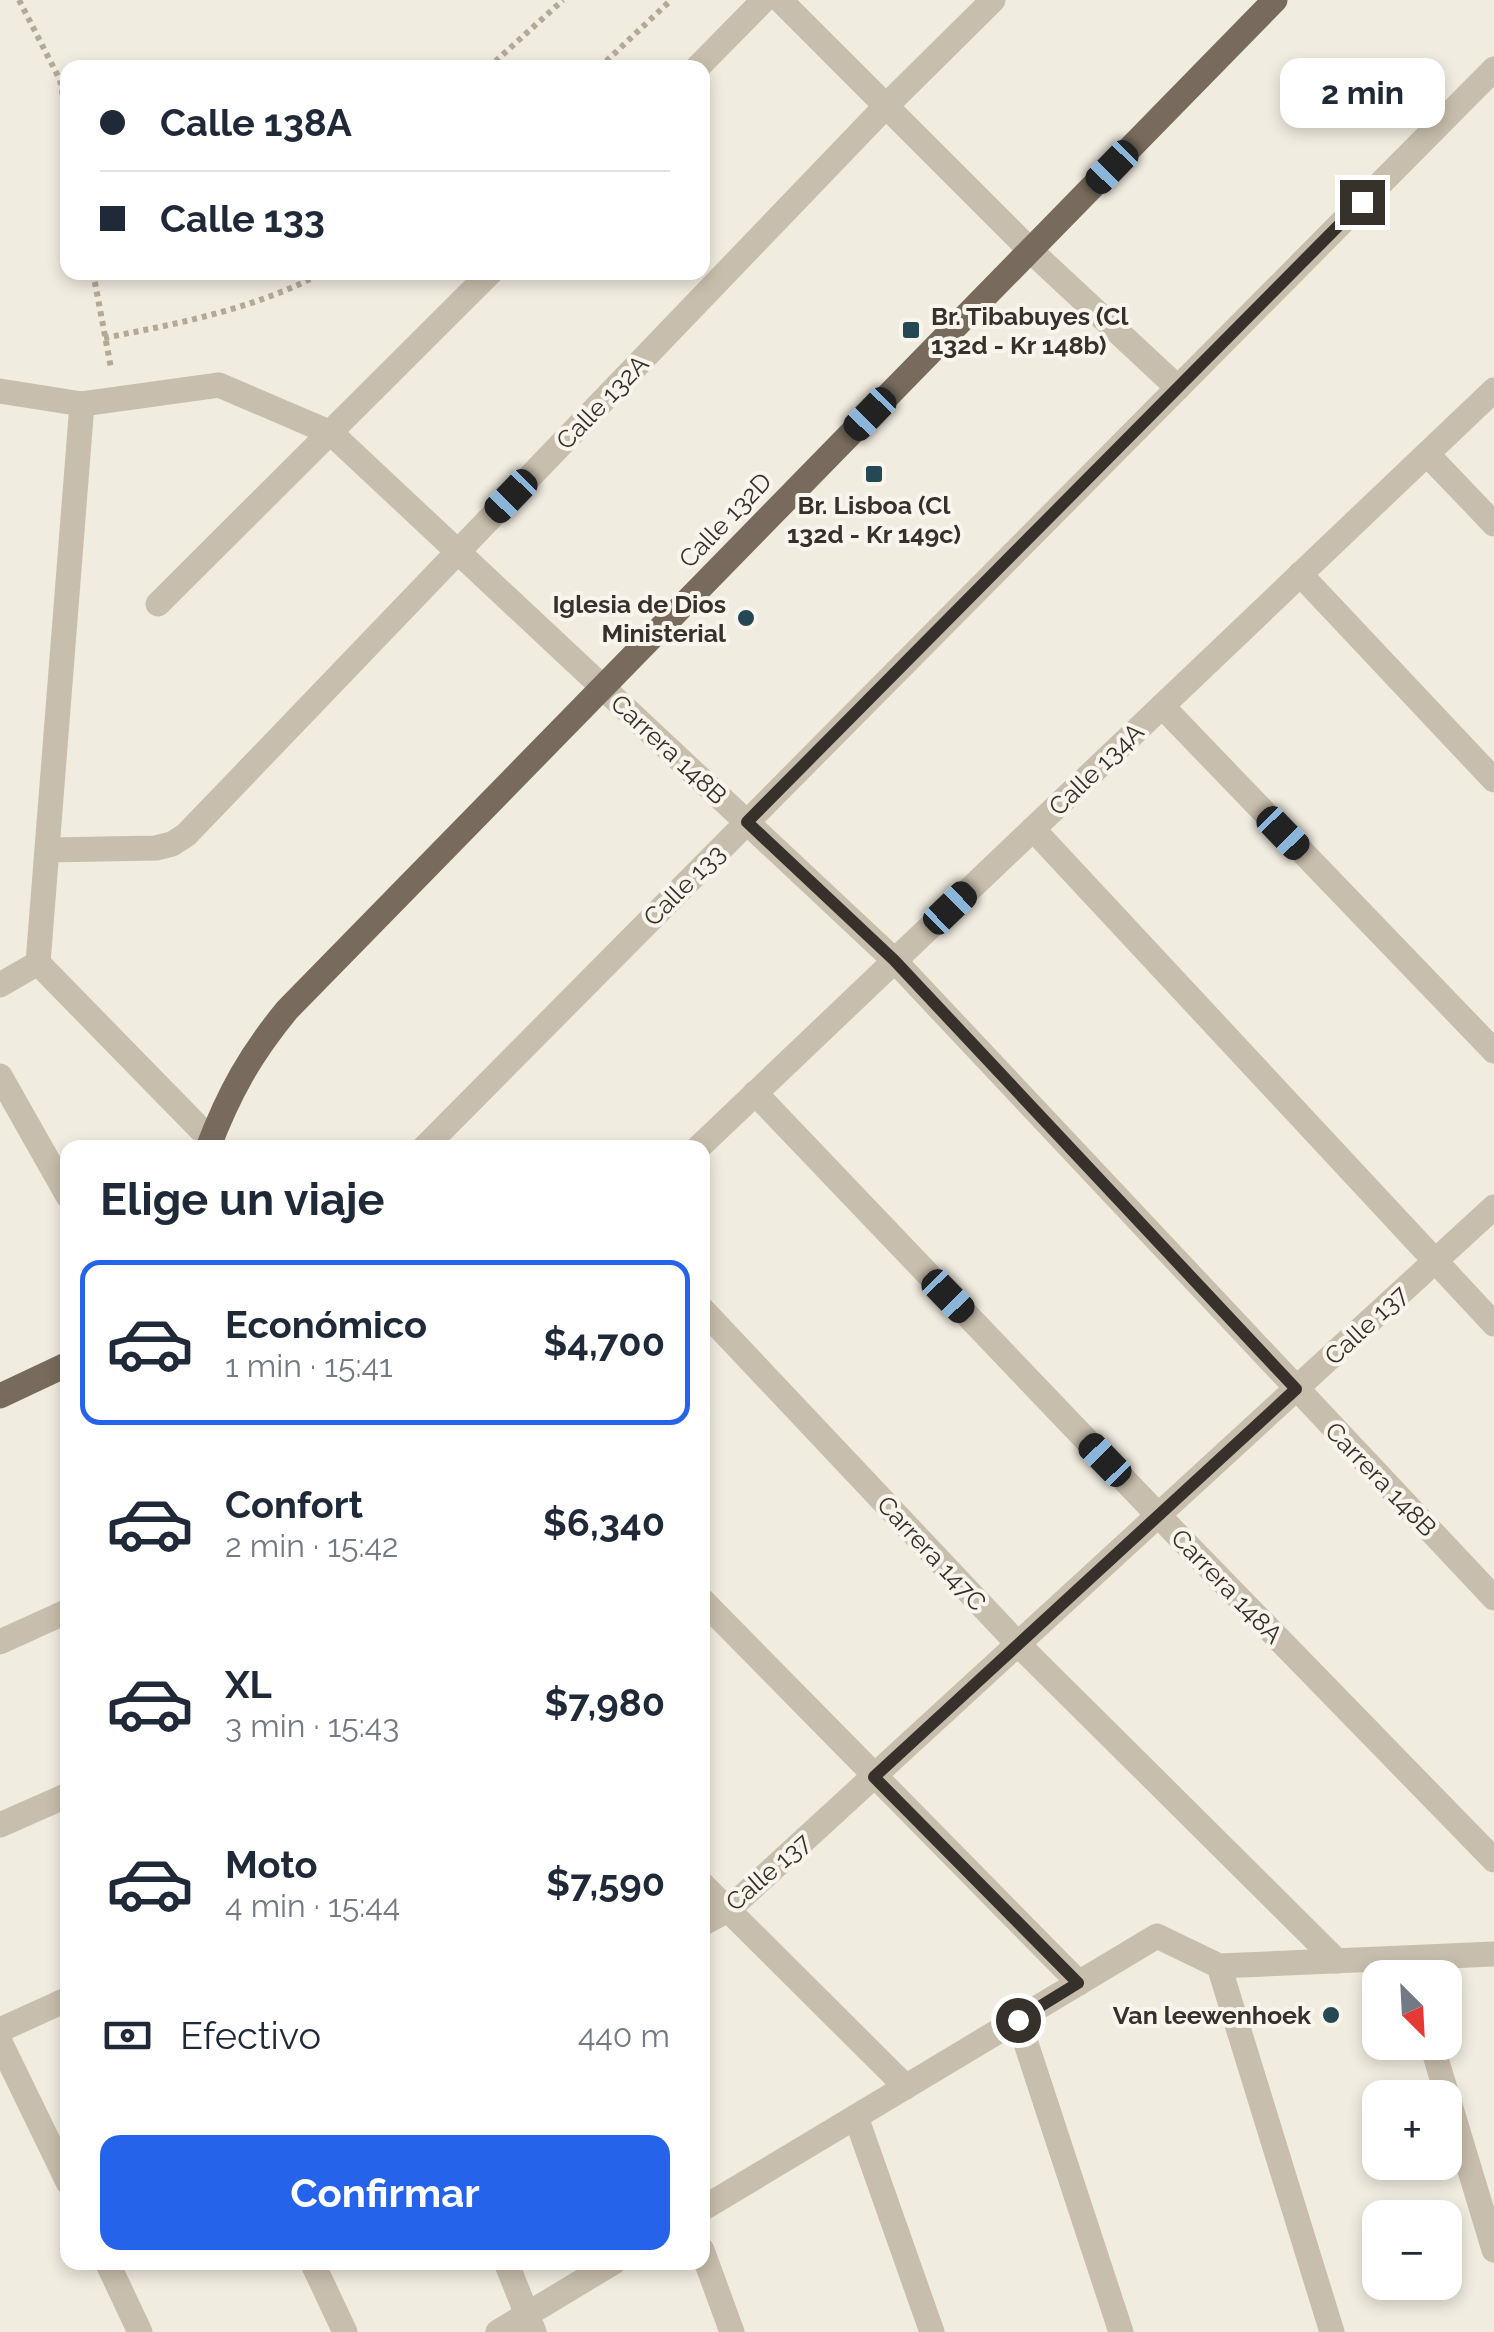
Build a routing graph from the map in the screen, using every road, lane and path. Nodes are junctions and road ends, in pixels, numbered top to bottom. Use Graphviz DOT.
graph roads {
  1 [pos="19,0"];
  2 [pos="563,0"];
  3 [pos="671,0"];
  4 [pos="764,0"];
  5 [pos="780,0"];
  6 [pos="993,0"];
  7 [pos="1275,0"];
  8 [pos="497,60"];
  9 [pos="607,60"];
  10 [pos="705,60"];
  11 [pos="1494,69"];
  12 [pos="60,80"];
  13 [pos="886,106"];
  14 [pos="1030,250"];
  15 [pos="94,280"];
  16 [pos="310,280"];
  17 [pos="483,280"];
  18 [pos="104,338"];
  19 [pos="1178,388"];
  20 [pos="1494,390"];
  21 [pos="0,391"];
  22 [pos="118,399"];
  23 [pos="82,404"];
  24 [pos="330,433"];
  25 [pos="1427,454"];
  26 [pos="1494,524"];
  27 [pos="458,552"];
  28 [pos="1300,574"];
  29 [pos="158,604"];
  30 [pos="603,688"];
  31 [pos="1162,706"];
  32 [pos="1494,780"];
  33 [pos="747,822"];
  34 [pos="1032,829"];
  35 [pos="49,850"];
  36 [pos="894,960"];
  37 [pos="38,963"];
  38 [pos="0,984"];
  39 [pos="1494,1052"];
  40 [pos="0,1076"];
  41 [pos="755,1093"];
  42 [pos="206,1140"];
  43 [pos="212,1140"];
  44 [pos="432,1140"];
  45 [pos="706,1140"];
  46 [pos="60,1182"];
  47 [pos="1494,1208"];
  48 [pos="1435,1261"];
  49 [pos="710,1317"];
  50 [pos="1494,1324"];
  51 [pos="60,1368"];
  52 [pos="1296,1389"];
  53 [pos="0,1396"];
  54 [pos="1158,1516"];
  55 [pos="1494,1598"];
  56 [pos="710,1608"];
  57 [pos="60,1615"];
  58 [pos="0,1642"];
  59 [pos="1018,1644"];
  60 [pos="874,1777"];
  61 [pos="60,1799"];
  62 [pos="0,1825"];
  63 [pos="1494,1860"];
  64 [pos="710,1892"];
  65 [pos="728,1910"];
  66 [pos="710,1920"];
  67 [pos="1494,1954"];
  68 [pos="1457,1960"];
  69 [pos="1337,1961"];
  70 [pos="1362,1963"];
  71 [pos="1219,1966"];
  72 [pos="1078,1983"];
  73 [pos="60,2003"];
  74 [pos="1018,2020"];
  75 [pos="0,2030"];
  76 [pos="0,2042"];
  77 [pos="1436,2060"];
  78 [pos="906,2087"];
  79 [pos="856,2117"];
  80 [pos="60,2166"];
  81 [pos="710,2204"];
  82 [pos="1494,2250"];
  83 [pos="111,2270"];
  84 [pos="316,2270"];
  85 [pos="509,2270"];
  86 [pos="603,2270"];
  87 [pos="709,2270"];
  88 [pos="530,2323"];
  89 [pos="140,2332"];
  90 [pos="345,2332"];
  91 [pos="498,2332"];
  92 [pos="732,2332"];
  93 [pos="932,2332"];
  94 [pos="1121,2332"];
  95 [pos="1332,2332"];
  1 -- 12 [label="path"];
  2 -- 8 [label="path"];
  3 -- 9 [label="path"];
  4 -- 10 [label="street"];
  5 -- 13 [label="street"];
  6 -- 13 [label="street, Calle 132A"];
  7 -- 14 [label="main road, Calle 132D"];
  11 -- 19 [label="street, Calle 133"];
  13 -- 14 [label="street"];
  13 -- 27 [label="street, Calle 132A"];
  14 -- 19 [label="street"];
  14 -- 30 [label="main road, Calle 132D"];
  15 -- 18 [label="path"];
  16 -- 18 [label="path"];
  17 -- 24 [label="street"];
  18 -- 22 [label="path"];
  19 -- 33 [label="street, Calle 133"];
  20 -- 25 [label="street, Calle 134A"];
  21 -- 23 [label="street"];
  22 -- 23 [label="street"];
  22 -- 24 [label="street, Carrera 148B"];
  23 -- 35 [label="street"];
  24 -- 27 [label="street, Carrera 148B"];
  24 -- 29 [label="street"];
  25 -- 26 [label="street"];
  25 -- 28 [label="street, Calle 134A"];
  27 -- 30 [label="street, Carrera 148B"];
  27 -- 35 [label="street, Calle 132A"];
  28 -- 31 [label="street, Calle 134A"];
  28 -- 32 [label="street"];
  30 -- 33 [label="street, Carrera 148B"];
  30 -- 43 [label="main road, Calle 132D"];
  31 -- 34 [label="street, Calle 134A"];
  31 -- 39 [label="street"];
  33 -- 36 [label="street, Carrera 148B"];
  33 -- 44 [label="street, Calle 133"];
  34 -- 36 [label="street, Calle 134A"];
  34 -- 48 [label="street"];
  35 -- 37 [label="street"];
  36 -- 41 [label="street, Calle 134A"];
  36 -- 52 [label="street, Carrera 148B"];
  37 -- 38 [label="street"];
  37 -- 42 [label="street"];
  40 -- 46 [label="street"];
  41 -- 45 [label="street, Calle 134A"];
  41 -- 54 [label="street, Carrera 148A"];
  47 -- 48 [label="street, Calle 137"];
  48 -- 50 [label="street"];
  48 -- 52 [label="street, Calle 137"];
  49 -- 59 [label="street, Carrera 147C"];
  51 -- 53 [label="main road"];
  52 -- 54 [label="street, Calle 137"];
  52 -- 55 [label="street, Carrera 148B"];
  54 -- 59 [label="street, Calle 137"];
  54 -- 63 [label="street, Carrera 148A"];
  56 -- 60 [label="street"];
  57 -- 58 [label="street"];
  59 -- 60 [label="street, Calle 137"];
  59 -- 69 [label="street, Carrera 147C"];
  60 -- 65 [label="street, Calle 137"];
  60 -- 72 [label="street"];
  61 -- 62 [label="street"];
  64 -- 65 [label="street"];
  65 -- 66 [label="street, Calle 137"];
  65 -- 78 [label="street"];
  67 -- 68 [label="street"];
  69 -- 70 [label="street"];
  69 -- 71 [label="street"];
  71 -- 72 [label="street"];
  71 -- 95 [label="street"];
  72 -- 74 [label="street"];
  73 -- 75 [label="street"];
  74 -- 78 [label="street"];
  74 -- 94 [label="street"];
  76 -- 80 [label="street"];
  77 -- 82 [label="street"];
  78 -- 79 [label="street"];
  79 -- 81 [label="street"];
  79 -- 93 [label="street"];
  83 -- 89 [label="street"];
  84 -- 90 [label="street"];
  85 -- 88 [label="street"];
  86 -- 88 [label="street"];
  87 -- 92 [label="street"];
  88 -- 91 [label="street"];
}
